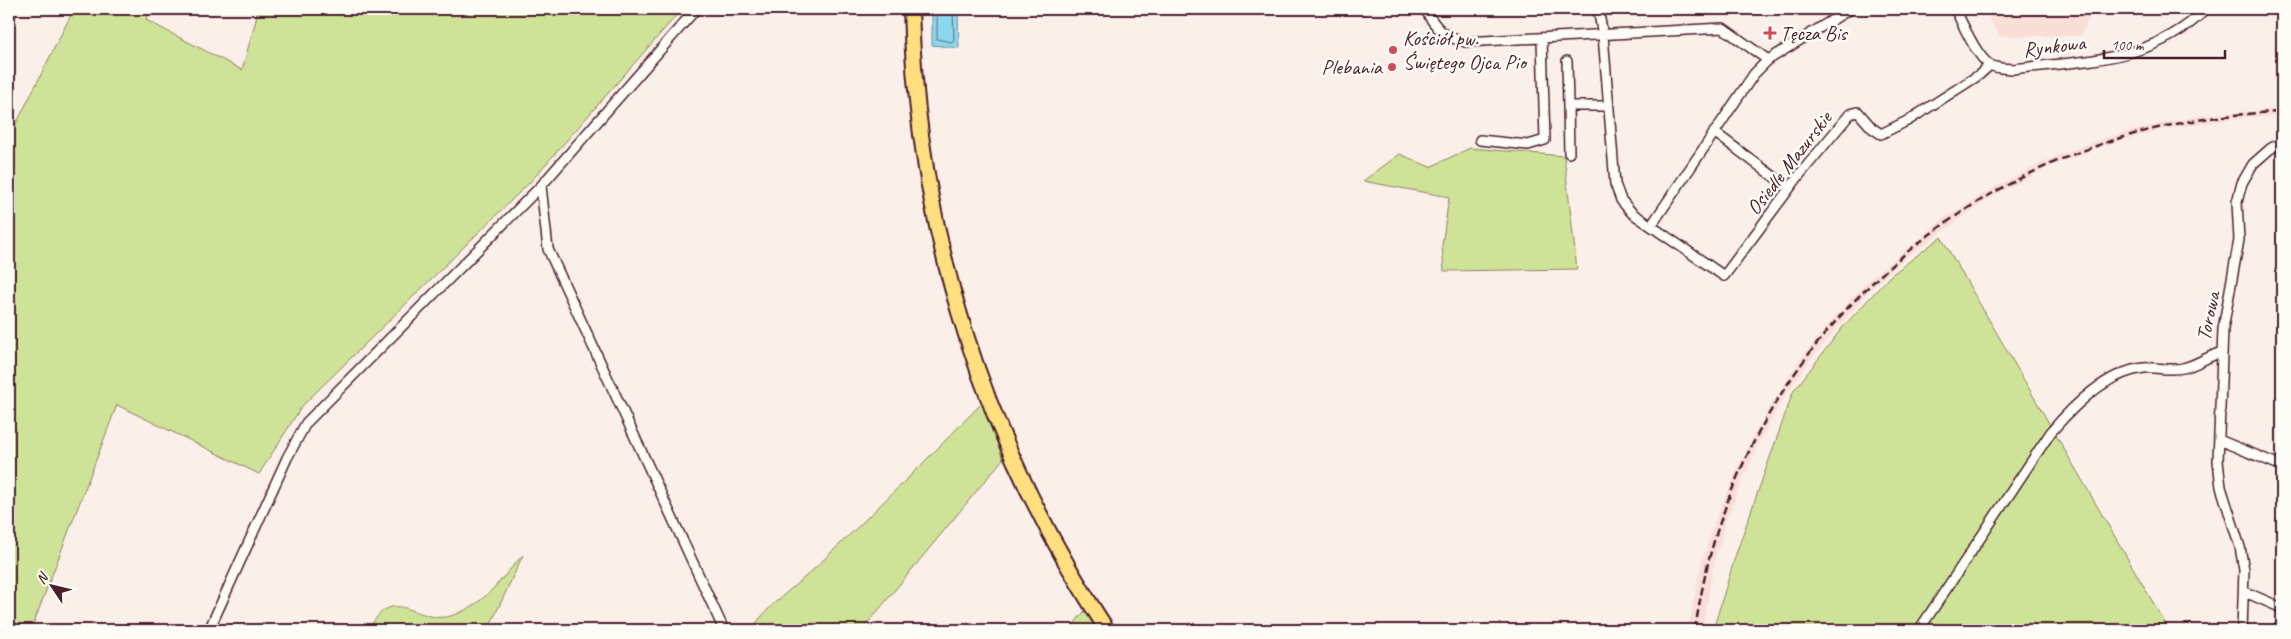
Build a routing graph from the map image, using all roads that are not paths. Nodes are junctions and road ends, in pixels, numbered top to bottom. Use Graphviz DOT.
graph roads {
  1 [pos="696,9"];
  2 [pos="902,9"];
  3 [pos="911,9"];
  4 [pos="1425,9"];
  5 [pos="1598,9"];
  6 [pos="1850,9"];
  7 [pos="1955,9"];
  8 [pos="2206,9"];
  9 [pos="1603,35"];
  10 [pos="1542,39"];
  11 [pos="1768,60"];
  12 [pos="1567,61"];
  13 [pos="1990,65"];
  14 [pos="1568,106"];
  15 [pos="1608,106"];
  16 [pos="1714,132"];
  17 [pos="1480,140"];
  18 [pos="2282,142"];
  19 [pos="1569,153"];
  20 [pos="541,186"];
  21 [pos="1790,188"];
  22 [pos="930,193"];
  23 [pos="1651,226"];
  24 [pos="2222,352"];
  25 [pos="2219,440"];
  26 [pos="2282,466"];
  27 [pos="2245,592"];
  28 [pos="2282,608"];
  29 [pos="209,630"];
  30 [pos="724,630"];
  31 [pos="1107,630"];
  32 [pos="1918,630"];
  33 [pos="2242,630"];
  1 -- 20 [label="street"];
  2 -- 22 [label="main road"];
  3 -- 22 [label="main road"];
  4 -- 10 [label="street"];
  5 -- 9 [label="street, Osiedle Mazurskie"];
  6 -- 11 [label="street"];
  7 -- 13 [label="street"];
  8 -- 13 [label="street, Rynkowa"];
  9 -- 10 [label="street"];
  9 -- 11 [label="street"];
  9 -- 15 [label="street, Osiedle Mazurskie"];
  10 -- 17 [label="street"];
  11 -- 16 [label="street"];
  12 -- 14 [label="street"];
  13 -- 21 [label="street, Osiedle Mazurskie"];
  14 -- 15 [label="street"];
  14 -- 19 [label="street"];
  15 -- 23 [label="street, Osiedle Mazurskie"];
  16 -- 21 [label="street"];
  16 -- 23 [label="street"];
  18 -- 24 [label="street, Torowa"];
  20 -- 29 [label="street"];
  20 -- 30 [label="street"];
  21 -- 23 [label="street, Osiedle Mazurskie"];
  22 -- 31 [label="main road"];
  24 -- 25 [label="street"];
  24 -- 32 [label="street, Torowa"];
  25 -- 26 [label="street"];
  25 -- 27 [label="street"];
  27 -- 28 [label="street"];
  27 -- 33 [label="street"];
}
